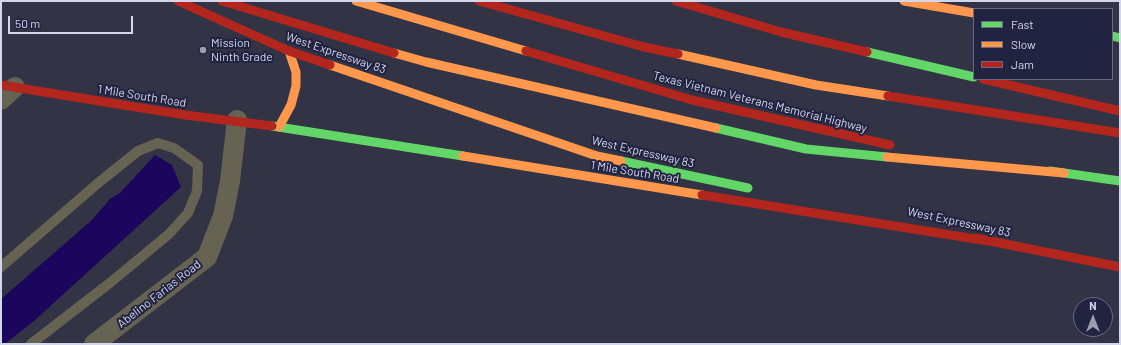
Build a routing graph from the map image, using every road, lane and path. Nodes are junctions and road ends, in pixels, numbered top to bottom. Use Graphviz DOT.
graph roads {
  1 [pos="178,1"];
  2 [pos="222,1"];
  3 [pos="356,1"];
  4 [pos="479,1"];
  5 [pos="676,1"];
  6 [pos="904,1"];
  7 [pos="973,9"];
  8 [pos="289,51"];
  9 [pos="973,77"];
  10 [pos="987,80"];
  11 [pos="6,90"];
  12 [pos="1120,111"];
  13 [pos="237,120"];
  14 [pos="279,127"];
  15 [pos="1120,133"];
  16 [pos="1064,173"];
  17 [pos="1120,181"];
  18 [pos="754,190"];
  19 [pos="816,204"];
  20 [pos="988,241"];
  21 [pos="1,267"];
  22 [pos="1120,267"];
  23 [pos="31,344"];
  24 [pos="94,344"];
  1 -- 8 [label="main road, West Expressway 83"];
  2 -- 16 [label="main road"];
  3 -- 16 [label="main road, Texas Vietnam Veterans Memorial Highway"];
  4 -- 15 [label="main road"];
  5 -- 9 [label="main road"];
  6 -- 7 [label="main road"];
  8 -- 14 [label="main road"];
  8 -- 18 [label="main road, West Expressway 83"];
  10 -- 12 [label="main road"];
  11 -- 13 [label="main road, 1 Mile South Road"];
  13 -- 14 [label="main road, 1 Mile South Road"];
  13 -- 24 [label="street, Abelino Farias Road"];
  14 -- 20 [label="main road, 1 Mile South Road"];
  16 -- 17 [label="main road, Texas Vietnam Veterans Memorial Highway"];
  19 -- 20 [label="main road, West Expressway 83"];
  20 -- 22 [label="main road, West Expressway 83"];
  21 -- 23 [label="lane"];
}
